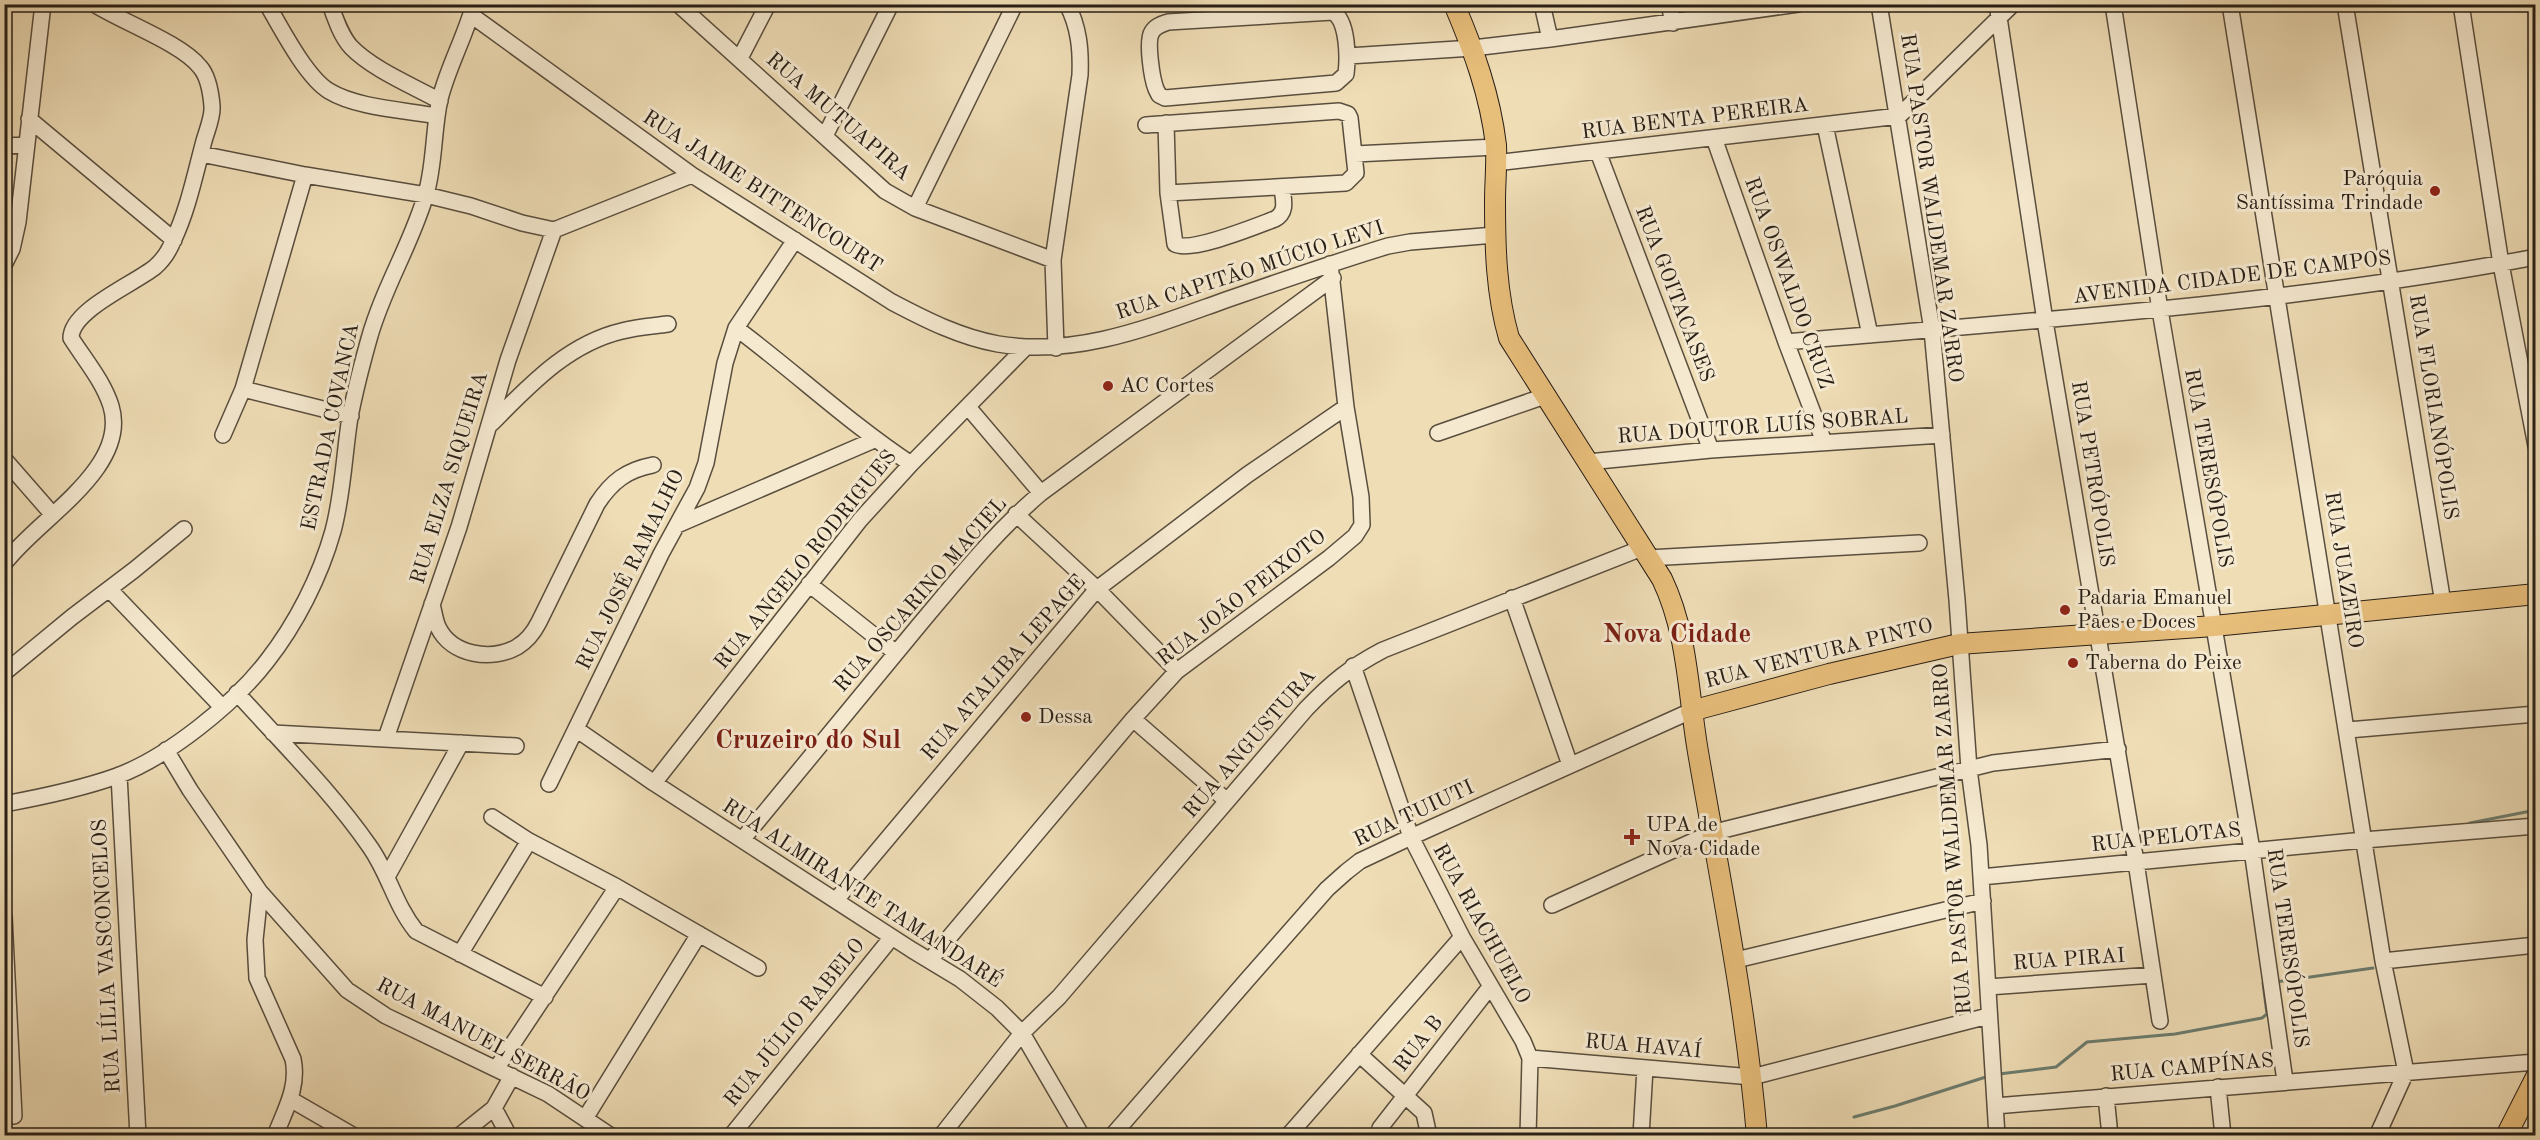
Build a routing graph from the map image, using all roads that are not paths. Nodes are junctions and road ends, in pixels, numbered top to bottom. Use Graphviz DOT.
graph roads {
  1 [pos="43,4"];
  2 [pos="94,4"];
  3 [pos="267,4"];
  4 [pos="330,4"];
  5 [pos="678,4"];
  6 [pos="768,4"];
  7 [pos="891,4"];
  8 [pos="1015,4"];
  9 [pos="1067,4"];
  10 [pos="1454,4"];
  11 [pos="1542,4"];
  12 [pos="1669,4"];
  13 [pos="1798,4"];
  14 [pos="1879,4"];
  15 [pos="2013,4"];
  16 [pos="2113,4"];
  17 [pos="2230,4"];
  18 [pos="2345,4"];
  19 [pos="2461,4"];
  20 [pos="472,10"];
  21 [pos="1998,11"];
  22 [pos="1673,23"];
  23 [pos="1550,39"];
  24 [pos="1473,48"];
  25 [pos="1348,56"];
  26 [pos="740,58"];
  27 [pos="440,100"];
  28 [pos="437,116"];
  29 [pos="1899,116"];
  30 [pos="29,119"];
  31 [pos="1166,123"];
  32 [pos="1146,125"];
  33 [pos="1824,125"];
  34 [pos="825,136"];
  35 [pos="1714,138"];
  36 [pos="26,145"];
  37 [pos="4,146"];
  38 [pos="1598,152"];
  39 [pos="201,154"];
  40 [pos="1355,154"];
  41 [pos="1496,155"];
  42 [pos="304,175"];
  43 [pos="692,175"];
  44 [pos="1282,187"];
  45 [pos="1168,193"];
  46 [pos="426,195"];
  47 [pos="915,208"];
  48 [pos="554,230"];
  49 [pos="1495,235"];
  50 [pos="174,240"];
  51 [pos="795,240"];
  52 [pos="2535,257"];
  53 [pos="1053,260"];
  54 [pos="4,264"];
  55 [pos="2501,264"];
  56 [pos="1332,271"];
  57 [pos="2391,281"];
  58 [pos="2278,296"];
  59 [pos="2160,310"];
  60 [pos="2046,321"];
  61 [pos="668,324"];
  62 [pos="736,328"];
  63 [pos="1932,330"];
  64 [pos="1870,335"];
  65 [pos="1785,342"];
  66 [pos="1026,347"];
  67 [pos="1056,348"];
  68 [pos="243,389"];
  69 [pos="1545,396"];
  70 [pos="968,407"];
  71 [pos="1346,407"];
  72 [pos="351,416"];
  73 [pos="489,426"];
  74 [pos="1438,434"];
  75 [pos="223,435"];
  76 [pos="1942,435"];
  77 [pos="874,440"];
  78 [pos="1824,442"];
  79 [pos="2535,446"];
  80 [pos="1711,450"];
  81 [pos="4,459"];
  82 [pos="1588,462"];
  83 [pos="911,464"];
  84 [pos="653,465"];
  85 [pos="1041,493"];
  86 [pos="1016,514"];
  87 [pos="53,515"];
  88 [pos="677,525"];
  89 [pos="184,529"];
  90 [pos="1919,543"];
  91 [pos="1645,553"];
  92 [pos="4,564"];
  93 [pos="809,585"];
  94 [pos="109,589"];
  95 [pos="1097,590"];
  96 [pos="2535,594"];
  97 [pos="1512,598"];
  98 [pos="2443,603"];
  99 [pos="432,604"];
  100 [pos="2328,614"];
  101 [pos="2214,626"];
  102 [pos="2097,636"];
  103 [pos="1959,644"];
  104 [pos="896,653"];
  105 [pos="1353,666"];
  106 [pos="1177,672"];
  107 [pos="4,673"];
  108 [pos="237,693"];
  109 [pos="222,707"];
  110 [pos="1691,711"];
  111 [pos="2535,714"];
  112 [pos="1133,719"];
  113 [pos="576,729"];
  114 [pos="2348,730"];
  115 [pos="273,733"];
  116 [pos="386,738"];
  117 [pos="461,743"];
  118 [pos="516,746"];
  119 [pos="2118,748"];
  120 [pos="166,750"];
  121 [pos="1570,765"];
  122 [pos="1969,769"];
  123 [pos="119,775"];
  124 [pos="654,783"];
  125 [pos="549,784"];
  126 [pos="1227,801"];
  127 [pos="4,804"];
  128 [pos="492,817"];
  129 [pos="2535,826"];
  130 [pos="1711,833"];
  131 [pos="1411,837"];
  132 [pos="742,840"];
  133 [pos="2364,840"];
  134 [pos="530,841"];
  135 [pos="2252,850"];
  136 [pos="2136,862"];
  137 [pos="388,875"];
  138 [pos="1981,878"];
  139 [pos="617,887"];
  140 [pos="260,892"];
  141 [pos="836,900"];
  142 [pos="1983,901"];
  143 [pos="1552,905"];
  144 [pos="4,917"];
  145 [pos="699,934"];
  146 [pos="892,937"];
  147 [pos="1462,937"];
  148 [pos="2535,945"];
  149 [pos="6,953"];
  150 [pos="460,954"];
  151 [pos="931,959"];
  152 [pos="1736,960"];
  153 [pos="2383,961"];
  154 [pos="758,968"];
  155 [pos="2153,975"];
  156 [pos="1490,987"];
  157 [pos="1988,987"];
  158 [pos="545,997"];
  159 [pos="1988,1016"];
  160 [pos="2160,1021"];
  161 [pos="1022,1033"];
  162 [pos="1359,1054"];
  163 [pos="1530,1058"];
  164 [pos="8,1060"];
  165 [pos="2535,1062"];
  166 [pos="1645,1068"];
  167 [pos="496,1069"];
  168 [pos="2406,1072"];
  169 [pos="512,1076"];
  170 [pos="1752,1077"];
  171 [pos="2535,1077"];
  172 [pos="2285,1081"];
  173 [pos="2218,1087"];
  174 [pos="1405,1096"];
  175 [pos="2106,1096"];
  176 [pos="290,1098"];
  177 [pos="1995,1106"];
  178 [pos="494,1108"];
  179 [pos="14,1116"];
  180 [pos="586,1117"];
  181 [pos="1380,1128"];
  182 [pos="138,1136"];
  183 [pos="274,1136"];
  184 [pos="354,1136"];
  185 [pos="459,1136"];
  186 [pos="509,1136"];
  187 [pos="611,1136"];
  188 [pos="731,1136"];
  189 [pos="941,1136"];
  190 [pos="1082,1136"];
  191 [pos="1112,1136"];
  192 [pos="1287,1136"];
  193 [pos="1429,1136"];
  194 [pos="1528,1136"];
  195 [pos="1641,1136"];
  196 [pos="1757,1136"];
  197 [pos="1997,1136"];
  198 [pos="2110,1136"];
  199 [pos="2223,1136"];
  200 [pos="2377,1136"];
  201 [pos="2506,1136"];
  1 -- 30 [label="street"];
  2 -- 39 [label="street"];
  3 -- 28 [label="street"];
  4 -- 27 [label="street"];
  5 -- 26 [label="street, RUA MUTUAPIRA"];
  6 -- 26 [label="street"];
  7 -- 34 [label="street"];
  8 -- 47 [label="street"];
  9 -- 53 [label="street"];
  10 -- 24 [label="main road"];
  11 -- 23 [label="street"];
  12 -- 22 [label="street"];
  13 -- 22 [label="street"];
  14 -- 29 [label="street, RUA PASTOR WALDEMAR ZARRO"];
  15 -- 21 [label="street"];
  16 -- 59 [label="street, RUA TERESÓPOLIS"];
  17 -- 58 [label="street, RUA JUAZEIRO"];
  18 -- 57 [label="street, RUA FLORIANÓPOLIS"];
  19 -- 55 [label="street"];
  20 -- 27 [label="street, ESTRADA COVANCA"];
  20 -- 43 [label="street, RUA JAIME BITTENCOURT"];
  21 -- 29 [label="street"];
  21 -- 60 [label="street, RUA PETRÓPOLIS"];
  22 -- 23 [label="street"];
  23 -- 24 [label="street"];
  24 -- 25 [label="street"];
  24 -- 41 [label="main road"];
  25 -- 25 [label="street"];
  26 -- 34 [label="street, RUA MUTUAPIRA"];
  27 -- 28 [label="street, ESTRADA COVANCA"];
  28 -- 46 [label="street, ESTRADA COVANCA"];
  29 -- 33 [label="street, RUA BENTA PEREIRA"];
  29 -- 63 [label="street, RUA PASTOR WALDEMAR ZARRO"];
  30 -- 36 [label="street"];
  30 -- 50 [label="street"];
  31 -- 32 [label="street"];
  31 -- 40 [label="street"];
  31 -- 45 [label="street"];
  33 -- 35 [label="street, RUA BENTA PEREIRA"];
  33 -- 64 [label="street"];
  34 -- 47 [label="street, RUA MUTUAPIRA"];
  35 -- 38 [label="street, RUA BENTA PEREIRA"];
  35 -- 65 [label="street, RUA OSWALDO CRUZ"];
  36 -- 37 [label="street"];
  36 -- 54 [label="street"];
  38 -- 41 [label="street, RUA BENTA PEREIRA"];
  38 -- 80 [label="street, RUA GOITACASES"];
  39 -- 42 [label="street"];
  39 -- 50 [label="street"];
  40 -- 41 [label="street, RUA BENTA PEREIRA"];
  40 -- 44 [label="street"];
  41 -- 49 [label="main road"];
  42 -- 46 [label="street"];
  42 -- 68 [label="street"];
  43 -- 48 [label="street"];
  43 -- 51 [label="street, RUA JAIME BITTENCOURT"];
  44 -- 45 [label="street"];
  44 -- 45 [label="street"];
  46 -- 48 [label="street"];
  46 -- 72 [label="street, ESTRADA COVANCA"];
  47 -- 53 [label="street, RUA MUTUAPIRA"];
  48 -- 73 [label="street, RUA ELZA SIQUEIRA"];
  49 -- 56 [label="street, RUA CAPITÃO MÚCIO LEVI"];
  49 -- 69 [label="main road"];
  50 -- 87 [label="street"];
  51 -- 62 [label="street, RUA JOSÉ RAMALHO"];
  51 -- 66 [label="street, RUA JAIME BITTENCOURT"];
  52 -- 55 [label="street, AVENIDA CIDADE DE CAMPOS"];
  53 -- 67 [label="street"];
  55 -- 57 [label="street, AVENIDA CIDADE DE CAMPOS"];
  55 -- 79 [label="street"];
  56 -- 67 [label="street, RUA CAPITÃO MÚCIO LEVI"];
  56 -- 71 [label="street, RUA JOÃO PEIXOTO"];
  56 -- 85 [label="street, RUA OSCARINO MACIEL"];
  57 -- 58 [label="street, AVENIDA CIDADE DE CAMPOS"];
  57 -- 98 [label="street, RUA FLORIANÓPOLIS"];
  58 -- 59 [label="street, AVENIDA CIDADE DE CAMPOS"];
  58 -- 100 [label="street, RUA JUAZEIRO"];
  59 -- 60 [label="street, AVENIDA CIDADE DE CAMPOS"];
  59 -- 101 [label="street, RUA TERESÓPOLIS"];
  60 -- 63 [label="street, AVENIDA CIDADE DE CAMPOS"];
  60 -- 102 [label="street, RUA PETRÓPOLIS"];
  61 -- 73 [label="street"];
  62 -- 77 [label="street"];
  62 -- 88 [label="street, RUA JOSÉ RAMALHO"];
  63 -- 64 [label="street, AVENIDA CIDADE DE CAMPOS"];
  63 -- 76 [label="street, RUA PASTOR WALDEMAR ZARRO"];
  64 -- 65 [label="street, AVENIDA CIDADE DE CAMPOS"];
  65 -- 78 [label="street, RUA OSWALDO CRUZ"];
  66 -- 67 [label="street, RUA JAIME BITTENCOURT"];
  66 -- 70 [label="street, RUA ANGELO RODRIGUES"];
  68 -- 72 [label="street"];
  68 -- 75 [label="street"];
  69 -- 74 [label="street"];
  69 -- 82 [label="main road"];
  70 -- 83 [label="street, RUA ANGELO RODRIGUES"];
  70 -- 85 [label="street"];
  71 -- 95 [label="street, RUA ATALIBA LEPAGE"];
  71 -- 106 [label="street, RUA JOÃO PEIXOTO"];
  72 -- 108 [label="street, ESTRADA COVANCA"];
  73 -- 99 [label="street, RUA ELZA SIQUEIRA"];
  76 -- 78 [label="street, RUA DOUTOR LUÍS SOBRAL"];
  76 -- 103 [label="street, RUA PASTOR WALDEMAR ZARRO"];
  77 -- 83 [label="street"];
  77 -- 88 [label="street"];
  78 -- 80 [label="street, RUA DOUTOR LUÍS SOBRAL"];
  80 -- 82 [label="street, RUA DOUTOR LUÍS SOBRAL"];
  81 -- 87 [label="street"];
  82 -- 91 [label="main road"];
  83 -- 93 [label="street, RUA ANGELO RODRIGUES"];
  84 -- 99 [label="street"];
  85 -- 86 [label="street, RUA OSCARINO MACIEL"];
  86 -- 95 [label="street"];
  86 -- 104 [label="street, RUA OSCARINO MACIEL"];
  87 -- 92 [label="street"];
  88 -- 113 [label="street, RUA JOSÉ RAMALHO"];
  89 -- 94 [label="street"];
  90 -- 91 [label="street, RUA ANGUSTURA"];
  91 -- 97 [label="street, RUA ANGUSTURA"];
  91 -- 110 [label="main road"];
  93 -- 104 [label="street"];
  93 -- 124 [label="street, RUA ANGELO RODRIGUES"];
  94 -- 107 [label="street"];
  94 -- 109 [label="street"];
  95 -- 106 [label="street"];
  95 -- 141 [label="street, RUA ATALIBA LEPAGE"];
  96 -- 98 [label="main road, RUA VENTURA PINTO"];
  97 -- 105 [label="street, RUA ANGUSTURA"];
  97 -- 121 [label="street"];
  98 -- 100 [label="main road, RUA VENTURA PINTO"];
  99 -- 116 [label="street, RUA ELZA SIQUEIRA"];
  100 -- 101 [label="main road, RUA VENTURA PINTO"];
  100 -- 114 [label="street, RUA JUAZEIRO"];
  101 -- 102 [label="main road, RUA VENTURA PINTO"];
  101 -- 135 [label="street, RUA TERESÓPOLIS"];
  102 -- 103 [label="main road, RUA VENTURA PINTO"];
  102 -- 119 [label="street, RUA PETRÓPOLIS"];
  103 -- 110 [label="main road, RUA VENTURA PINTO"];
  103 -- 122 [label="street, RUA PASTOR WALDEMAR ZARRO"];
  104 -- 132 [label="street, RUA OSCARINO MACIEL"];
  105 -- 126 [label="street, RUA ANGUSTURA"];
  105 -- 131 [label="street, RUA RIACHUELO"];
  106 -- 112 [label="street, RUA JOÃO PEIXOTO"];
  108 -- 109 [label="street, ESTRADA COVANCA"];
  108 -- 115 [label="street"];
  109 -- 120 [label="street, ESTRADA COVANCA"];
  110 -- 121 [label="street, RUA TUIUTI"];
  110 -- 130 [label="main road"];
  111 -- 114 [label="street"];
  112 -- 126 [label="street"];
  112 -- 151 [label="street, RUA JOÃO PEIXOTO"];
  113 -- 124 [label="street, RUA ALMIRANTE TAMANDARÉ"];
  113 -- 125 [label="street, RUA JOSÉ RAMALHO"];
  114 -- 133 [label="street, RUA JUAZEIRO"];
  115 -- 116 [label="street"];
  115 -- 137 [label="street"];
  116 -- 117 [label="street"];
  117 -- 118 [label="street"];
  117 -- 137 [label="street"];
  119 -- 122 [label="street"];
  119 -- 136 [label="street, RUA PETRÓPOLIS"];
  120 -- 123 [label="street, ESTRADA COVANCA"];
  120 -- 140 [label="street, RUA MANUEL SERRÃO"];
  121 -- 131 [label="street, RUA TUIUTI"];
  122 -- 130 [label="street"];
  122 -- 138 [label="street, RUA PASTOR WALDEMAR ZARRO"];
  123 -- 127 [label="street, ESTRADA COVANCA"];
  123 -- 182 [label="street, RUA LÍLIA VASCONCELOS"];
  124 -- 132 [label="street, RUA ALMIRANTE TAMANDARÉ"];
  126 -- 161 [label="street, RUA ANGUSTURA"];
  128 -- 134 [label="street"];
  129 -- 133 [label="street, RUA PELOTAS"];
  130 -- 143 [label="street"];
  130 -- 152 [label="main road"];
  131 -- 147 [label="street, RUA RIACHUELO"];
  131 -- 191 [label="street, RUA TUIUTI"];
  132 -- 141 [label="street, RUA ALMIRANTE TAMANDARÉ"];
  133 -- 135 [label="street, RUA PELOTAS"];
  133 -- 153 [label="street, RUA JUAZEIRO"];
  134 -- 139 [label="street"];
  134 -- 150 [label="street"];
  135 -- 136 [label="street, RUA PELOTAS"];
  135 -- 172 [label="street, RUA TERESÓPOLIS"];
  136 -- 138 [label="street, RUA PELOTAS"];
  136 -- 155 [label="street, RUA PETRÓPOLIS"];
  137 -- 150 [label="street"];
  138 -- 142 [label="street, RUA PASTOR WALDEMAR ZARRO"];
  139 -- 145 [label="street"];
  139 -- 158 [label="street"];
  140 -- 167 [label="street, RUA MANUEL SERRÃO"];
  140 -- 176 [label="street"];
  141 -- 146 [label="street, RUA ALMIRANTE TAMANDARÉ"];
  142 -- 152 [label="street"];
  142 -- 157 [label="street, RUA PASTOR WALDEMAR ZARRO"];
  144 -- 149 [label="street"];
  145 -- 154 [label="street"];
  145 -- 180 [label="street"];
  146 -- 151 [label="street, RUA ALMIRANTE TAMANDARÉ"];
  146 -- 188 [label="street, RUA JÚLIO RABELO"];
  147 -- 156 [label="street, RUA RIACHUELO"];
  147 -- 162 [label="street"];
  148 -- 153 [label="street"];
  149 -- 164 [label="street"];
  150 -- 158 [label="street"];
  151 -- 161 [label="street, RUA ALMIRANTE TAMANDARÉ"];
  152 -- 170 [label="main road"];
  153 -- 168 [label="street, RUA JUAZEIRO"];
  155 -- 157 [label="street, RUA PIRAI"];
  155 -- 160 [label="street, RUA PETRÓPOLIS"];
  156 -- 163 [label="street, RUA RIACHUELO"];
  156 -- 174 [label="street, RUA B"];
  157 -- 159 [label="street, RUA PASTOR WALDEMAR ZARRO"];
  158 -- 167 [label="street"];
  159 -- 170 [label="street, RUA HAVAÍ"];
  159 -- 177 [label="street, RUA PASTOR WALDEMAR ZARRO"];
  161 -- 189 [label="street, RUA ANGUSTURA"];
  161 -- 190 [label="street, RUA ALMIRANTE TAMANDARÉ"];
  162 -- 174 [label="street"];
  162 -- 192 [label="street"];
  163 -- 166 [label="street, RUA HAVAÍ"];
  163 -- 194 [label="street, RUA RIACHUELO"];
  164 -- 179 [label="street"];
  165 -- 168 [label="street, RUA CAMPÍNAS"];
  166 -- 170 [label="street, RUA HAVAÍ"];
  166 -- 195 [label="street"];
  167 -- 169 [label="street, RUA MANUEL SERRÃO"];
  168 -- 172 [label="street, RUA CAMPÍNAS"];
  168 -- 200 [label="street"];
  169 -- 178 [label="street"];
  169 -- 180 [label="street, RUA MANUEL SERRÃO"];
  170 -- 196 [label="main road"];
  171 -- 201 [label="main road"];
  172 -- 173 [label="street, RUA CAMPÍNAS"];
  173 -- 175 [label="street, RUA CAMPÍNAS"];
  173 -- 199 [label="street"];
  174 -- 181 [label="street, RUA B"];
  174 -- 193 [label="street"];
  175 -- 177 [label="street, RUA CAMPÍNAS"];
  175 -- 198 [label="street"];
  176 -- 183 [label="street"];
  176 -- 184 [label="street"];
  177 -- 197 [label="street, RUA PASTOR WALDEMAR ZARRO"];
  178 -- 185 [label="street"];
  178 -- 186 [label="street"];
  180 -- 187 [label="street, RUA MANUEL SERRÃO"];
}
